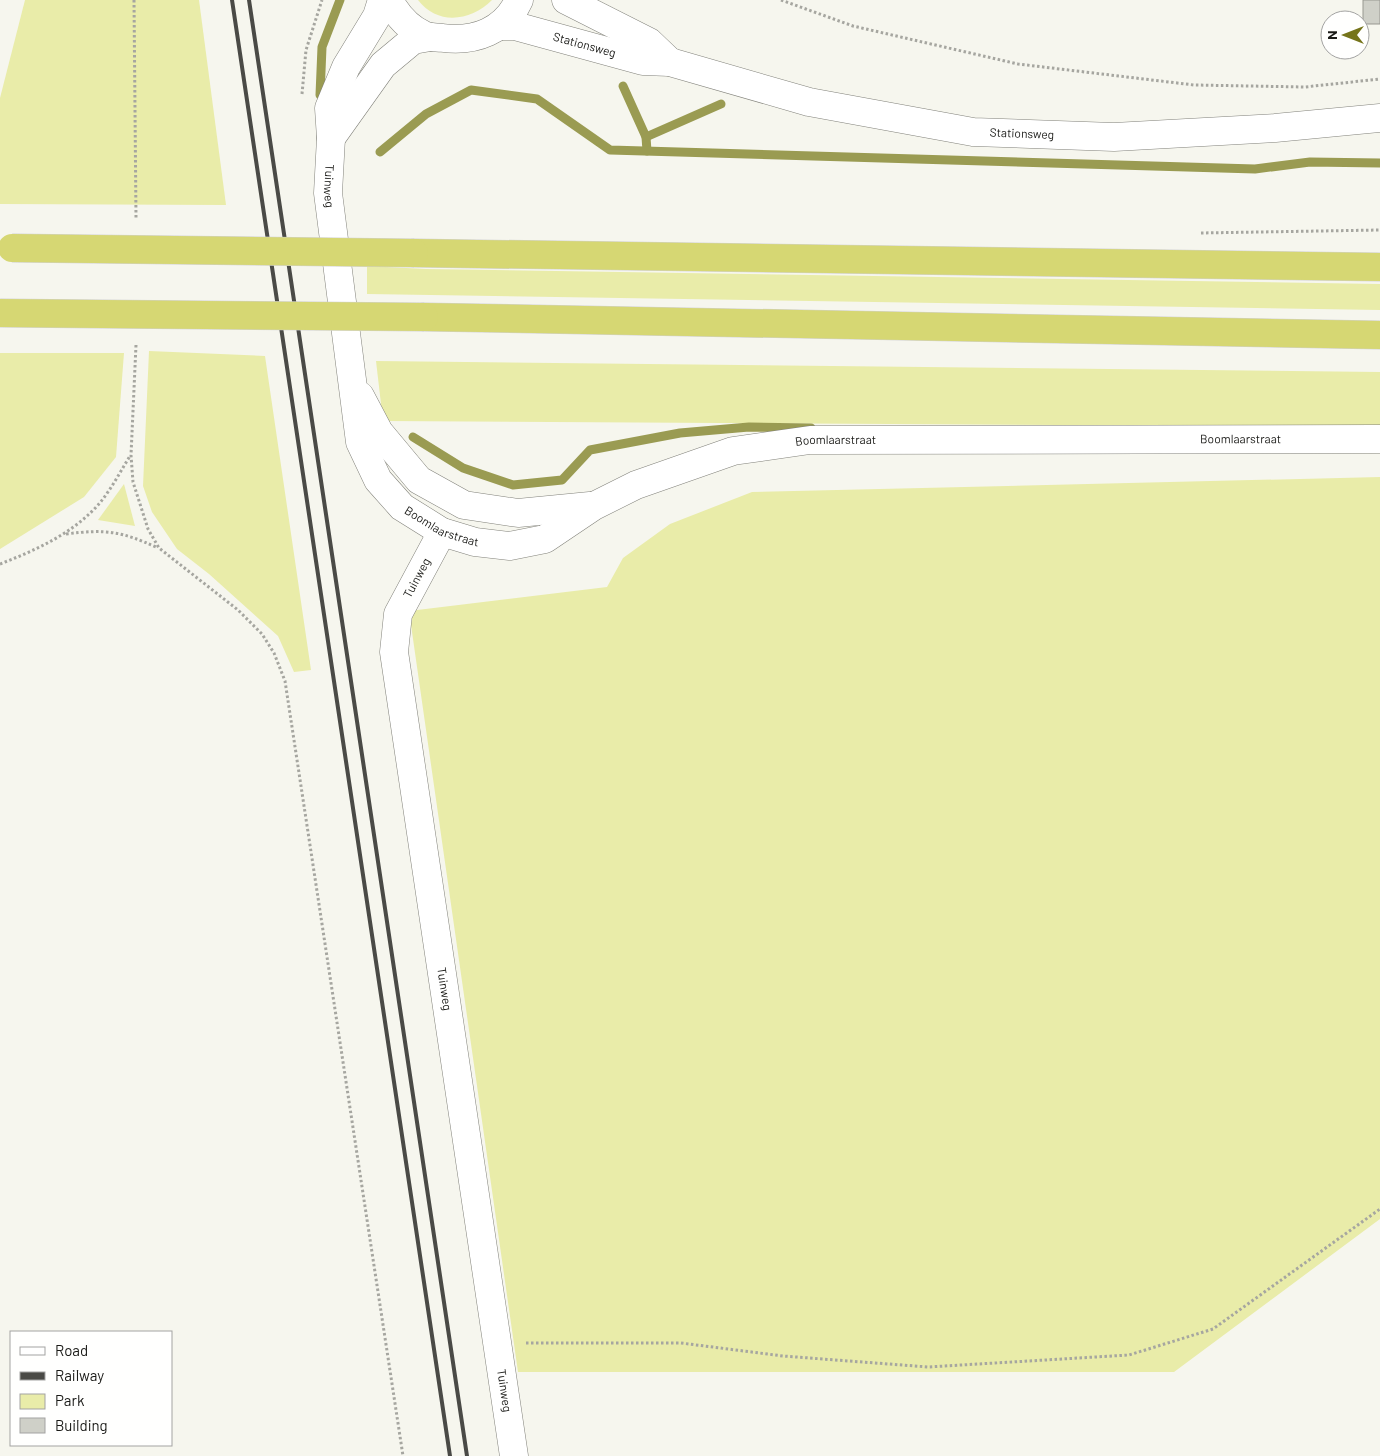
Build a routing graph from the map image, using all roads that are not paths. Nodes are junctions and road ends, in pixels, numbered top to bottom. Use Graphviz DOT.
graph roads {
  1 [pos="382,0"];
  2 [pos="389,0"];
  3 [pos="520,0"];
  4 [pos="566,0"];
  5 [pos="501,26"];
  6 [pos="430,37"];
  7 [pos="670,62"];
  8 [pos="1380,118"];
  9 [pos="331,138"];
  10 [pos="0,248"];
  11 [pos="1380,267"];
  12 [pos="0,313"];
  13 [pos="1380,334"];
  14 [pos="354,383"];
  15 [pos="1380,439"];
  16 [pos="360,442"];
  17 [pos="594,506"];
  18 [pos="442,532"];
  19 [pos="514,1456"];
  1 -- 9 [label="street, Tuinweg"];
  2 -- 6 [label="street"];
  3 -- 5 [label="street"];
  4 -- 7 [label="street, Stationsweg"];
  5 -- 6 [label="street"];
  5 -- 7 [label="street, Stationsweg"];
  6 -- 9 [label="street"];
  7 -- 8 [label="street, Stationsweg"];
  9 -- 14 [label="street, Tuinweg"];
  10 -- 11 [label="highway, bridge"];
  12 -- 13 [label="highway, bridge"];
  14 -- 16 [label="street, Tuinweg"];
  14 -- 17 [label="street"];
  15 -- 17 [label="street, Boomlaarstraat"];
  16 -- 18 [label="street, Boomlaarstraat"];
  17 -- 18 [label="street, Boomlaarstraat"];
  18 -- 19 [label="street, Tuinweg"];
}
